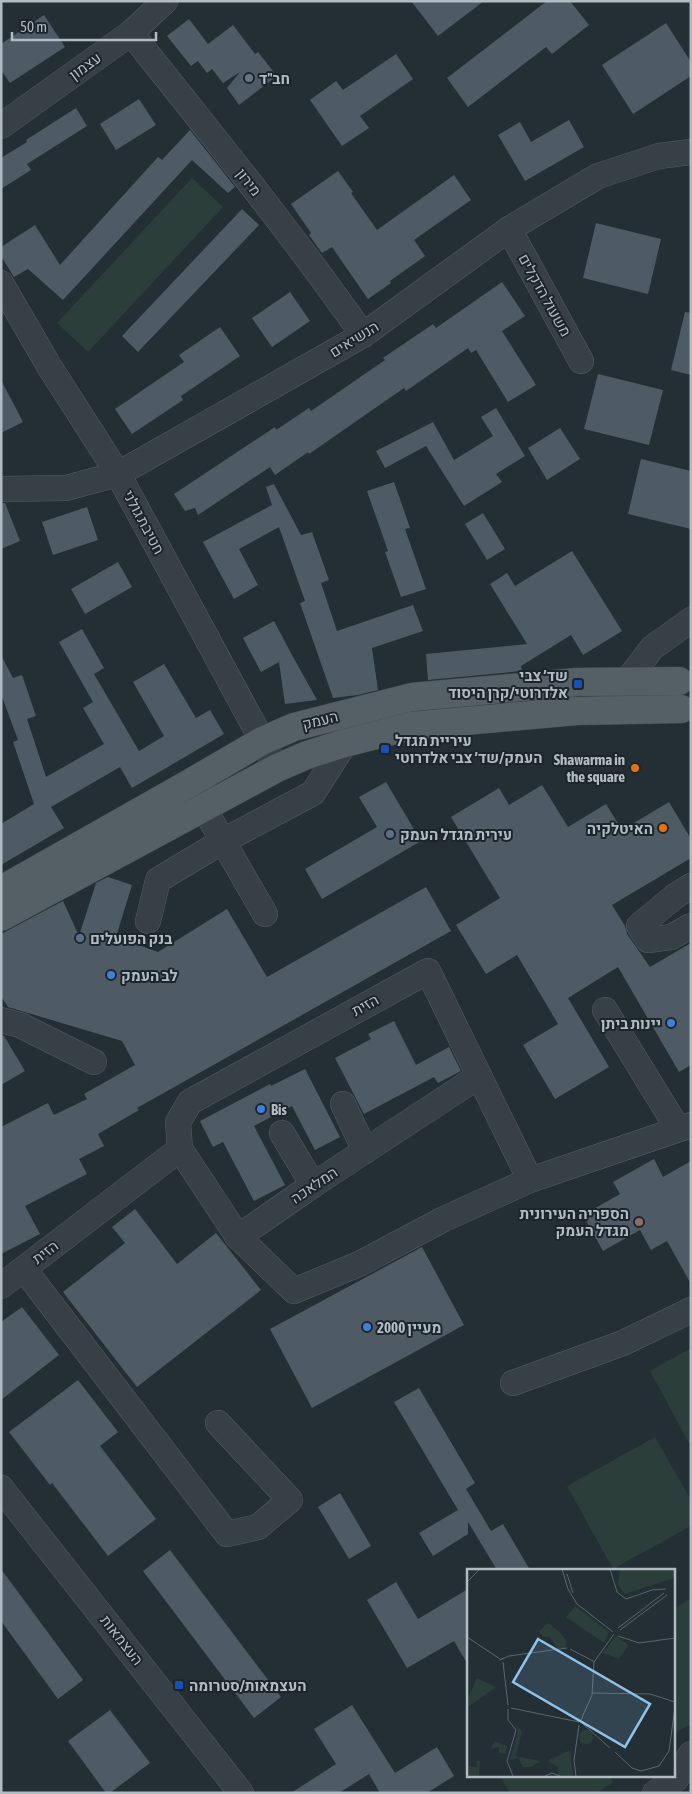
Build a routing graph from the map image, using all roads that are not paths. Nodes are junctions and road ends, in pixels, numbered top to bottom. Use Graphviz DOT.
graph roads {
  1 [pos="165,1"];
  2 [pos="131,33"];
  3 [pos="1,126"];
  4 [pos="691,152"];
  5 [pos="509,230"];
  6 [pos="1,283"];
  7 [pos="364,335"];
  8 [pos="581,361"];
  9 [pos="118,474"];
  10 [pos="1,490"];
  11 [pos="691,620"];
  12 [pos="685,673"];
  13 [pos="627,681"];
  14 [pos="686,714"];
  15 [pos="262,741"];
  16 [pos="345,743"];
  17 [pos="277,768"];
  18 [pos="190,784"];
  19 [pos="204,807"];
  20 [pos="223,841"];
  21 [pos="691,886"];
  22 [pos="1,890"];
  23 [pos="265,914"];
  24 [pos="1,917"];
  25 [pos="148,920"];
  26 [pos="691,926"];
  27 [pos="605,1010"];
  28 [pos="1,1020"];
  29 [pos="94,1062"];
  30 [pos="479,1076"];
  31 [pos="344,1104"];
  32 [pos="684,1127"];
  33 [pos="282,1133"];
  34 [pos="180,1149"];
  35 [pos="365,1151"];
  36 [pos="530,1180"];
  37 [pos="313,1185"];
  38 [pos="238,1237"];
  39 [pos="24,1269"];
  40 [pos="1,1286"];
  41 [pos="691,1310"];
  42 [pos="513,1383"];
  43 [pos="218,1423"];
  44 [pos="1,1488"];
  45 [pos="691,1754"];
  46 [pos="242,1793"];
  47 [pos="654,1793"];
  1 -- 2 [label="street, עצמון"];
  2 -- 3 [label="street, עצמון"];
  2 -- 7 [label="street, מירון"];
  4 -- 5 [label="street, הנשיאים"];
  5 -- 7 [label="street, הנשיאים"];
  5 -- 8 [label="street, משעול הדקלים"];
  6 -- 9 [label="street, חטיבת גולני"];
  7 -- 9 [label="street, הנשיאים"];
  9 -- 10 [label="street, הנשיאים"];
  9 -- 15 [label="street, חטיבת גולני"];
  11 -- 13 [label="street"];
  12 -- 13 [label="main road, העמק"];
  12 -- 14 [label="main road"];
  13 -- 15 [label="main road, העמק"];
  14 -- 16 [label="main road, העמק"];
  15 -- 17 [label="street, חטיבת גולני"];
  15 -- 18 [label="main road, העמק"];
  16 -- 17 [label="main road, העמק"];
  16 -- 20 [label="street"];
  17 -- 19 [label="main road, העמק"];
  18 -- 19 [label="street"];
  18 -- 22 [label="main road, העמק"];
  19 -- 20 [label="street"];
  19 -- 24 [label="main road, העמק"];
  20 -- 23 [label="street"];
  20 -- 25 [label="street"];
  21 -- 26 [label="street"];
  27 -- 32 [label="street"];
  28 -- 29 [label="street"];
  30 -- 34 [label="street, הזית"];
  30 -- 35 [label="street, המלאכה"];
  30 -- 36 [label="street, הזית"];
  31 -- 35 [label="street"];
  32 -- 36 [label="street"];
  33 -- 37 [label="street"];
  34 -- 38 [label="street"];
  34 -- 39 [label="street, הזית"];
  35 -- 37 [label="street, המלאכה"];
  36 -- 38 [label="street"];
  37 -- 38 [label="street, המלאכה"];
  39 -- 40 [label="street, הזית"];
  39 -- 43 [label="street"];
  41 -- 42 [label="street"];
  44 -- 46 [label="street, העצמאות"];
  45 -- 47 [label="street"];
}
